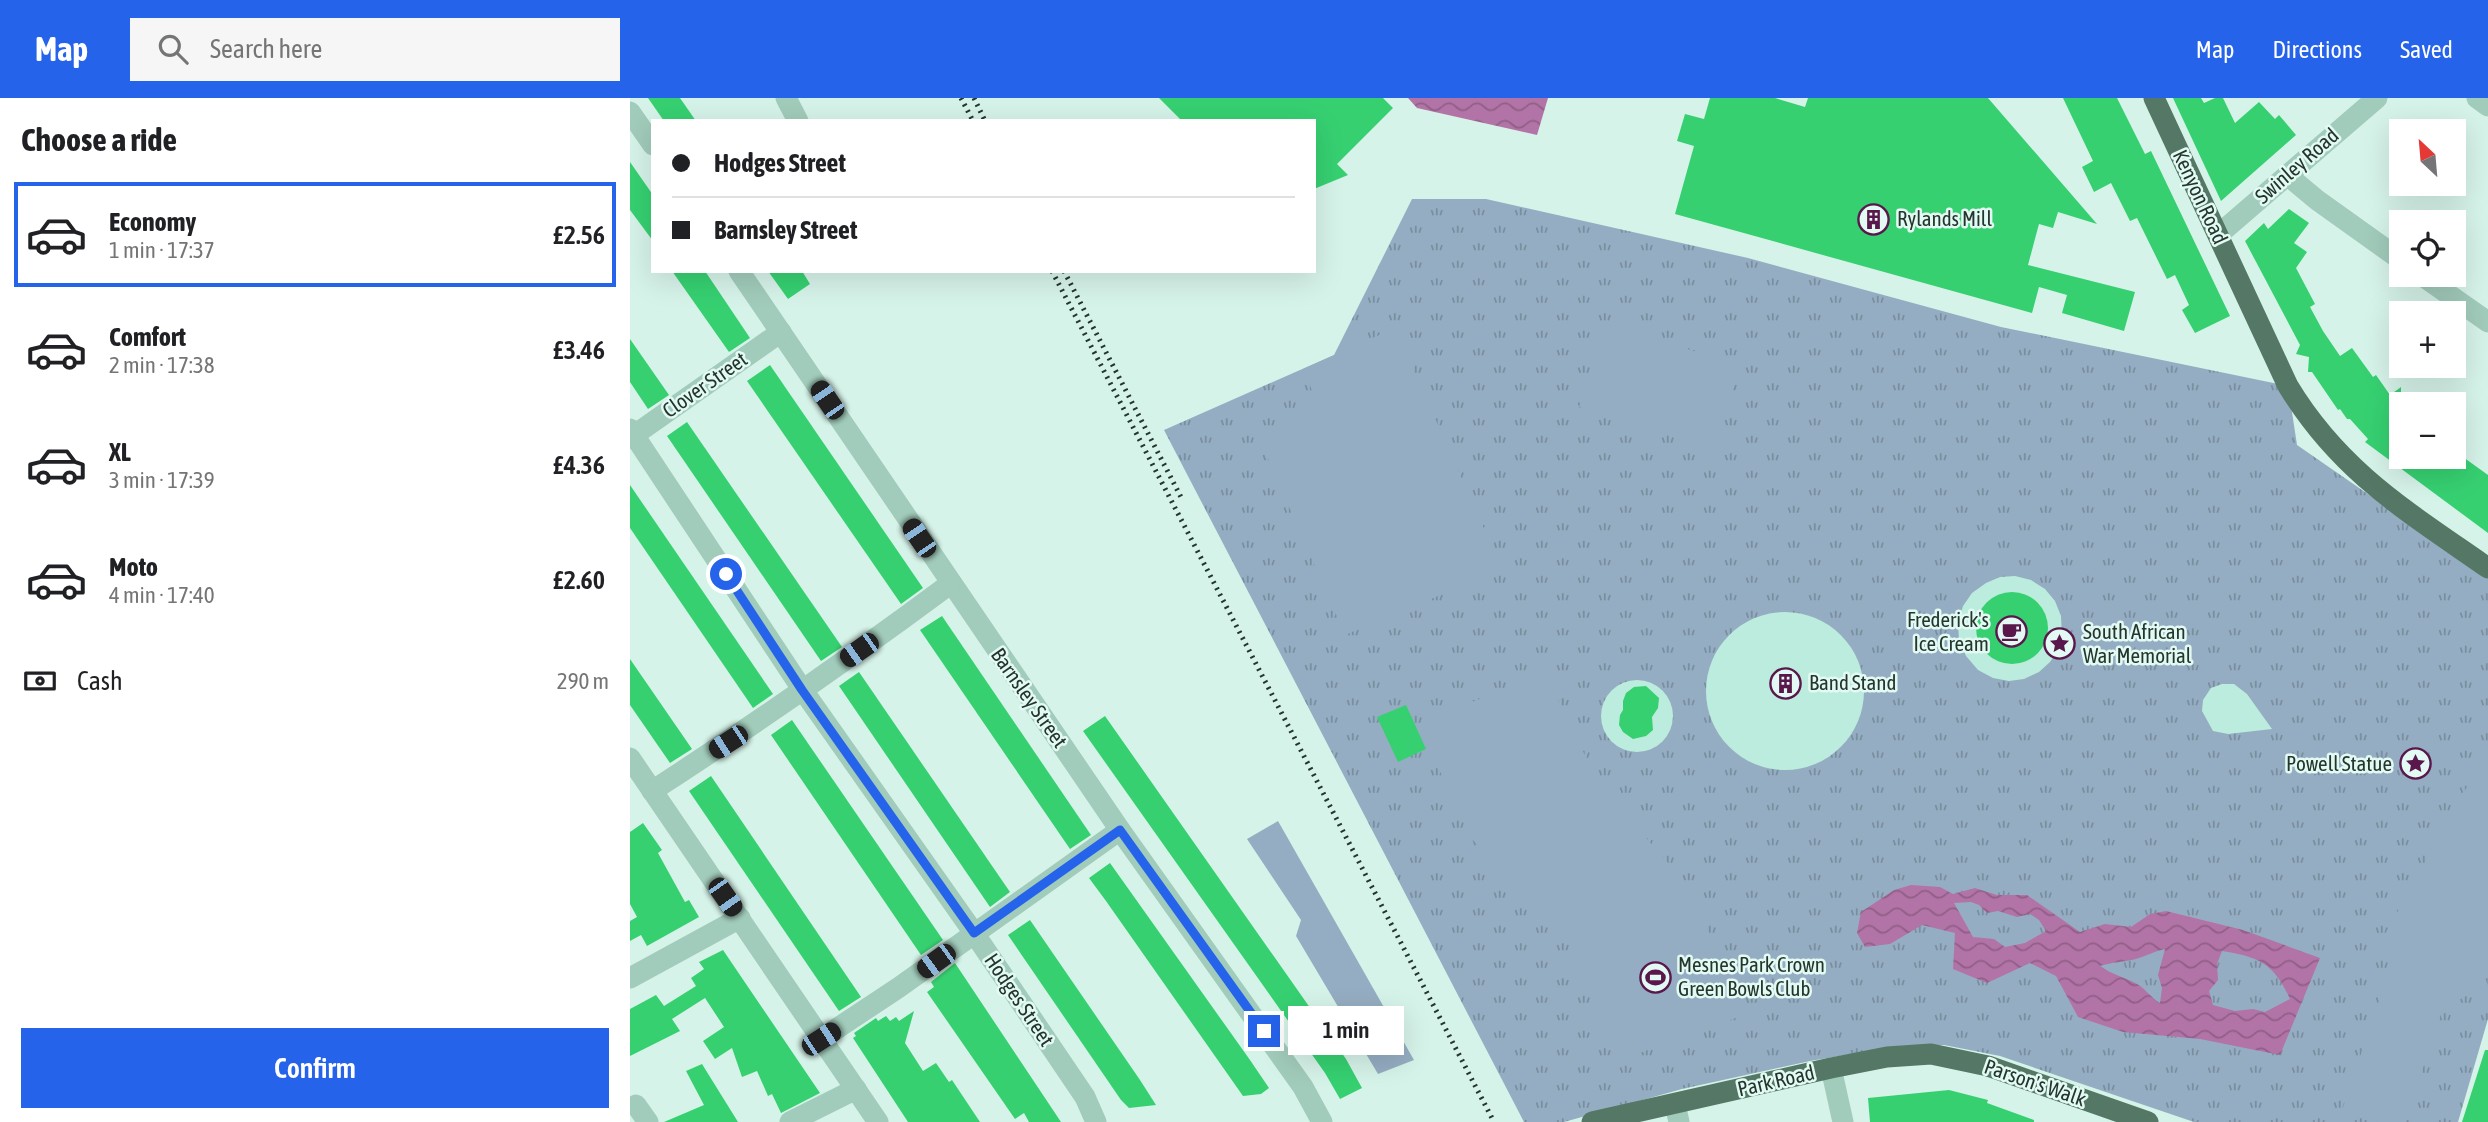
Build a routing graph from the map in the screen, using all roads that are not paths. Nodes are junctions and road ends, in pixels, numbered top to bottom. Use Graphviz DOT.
graph roads {
  1 [pos="786,98"];
  2 [pos="2154,98"];
  3 [pos="2376,98"];
  4 [pos="2477,98"];
  5 [pos="2488,106"];
  6 [pos="630,112"];
  7 [pos="797,119"];
  8 [pos="651,142"];
  9 [pos="2287,175"];
  10 [pos="2218,235"];
  11 [pos="2389,252"];
  12 [pos="740,273"];
  13 [pos="2438,287"];
  14 [pos="2488,322"];
  15 [pos="781,332"];
  16 [pos="631,434"];
  17 [pos="2488,568"];
  18 [pos="950,584"];
  19 [pos="802,690"];
  20 [pos="630,758"];
  21 [pos="652,791"];
  22 [pos="1120,830"];
  23 [pos="740,918"];
  24 [pos="974,933"];
  25 [pos="630,978"];
  26 [pos="821,1039"];
  27 [pos="1962,1059"];
  28 [pos="1831,1069"];
  29 [pos="856,1090"];
  30 [pos="1677,1113"];
  31 [pos="790,1122"];
  32 [pos="878,1122"];
  33 [pos="1096,1122"];
  34 [pos="1322,1122"];
  35 [pos="1592,1122"];
  36 [pos="1843,1122"];
  37 [pos="2148,1122"];
  1 -- 7 [label="street"];
  2 -- 10 [label="main road, Kenyon Road"];
  3 -- 9 [label="street, Swinley Road"];
  4 -- 5 [label="street"];
  6 -- 8 [label="street"];
  9 -- 10 [label="street, Swinley Road"];
  9 -- 11 [label="street"];
  10 -- 17 [label="main road, Kenyon Road"];
  12 -- 15 [label="street, Barnsley Street"];
  13 -- 14 [label="street"];
  15 -- 16 [label="street, Clover Street"];
  15 -- 18 [label="street, Barnsley Street"];
  16 -- 19 [label="street, Hodges Street"];
  18 -- 19 [label="street"];
  18 -- 22 [label="street, Barnsley Street"];
  19 -- 21 [label="street"];
  19 -- 24 [label="street, Hodges Street"];
  20 -- 21 [label="street"];
  21 -- 23 [label="street"];
  22 -- 24 [label="street"];
  22 -- 34 [label="street, Barnsley Street"];
  23 -- 25 [label="street"];
  23 -- 26 [label="street"];
  24 -- 26 [label="street"];
  24 -- 33 [label="street, Hodges Street"];
  26 -- 29 [label="street"];
  27 -- 28 [label="main road, Park Road"];
  27 -- 37 [label="main road, Parson's Walk"];
  28 -- 30 [label="main road, Park Road"];
  28 -- 36 [label="street"];
  29 -- 31 [label="street"];
  29 -- 32 [label="street"];
  30 -- 35 [label="main road, Park Road"];
}
